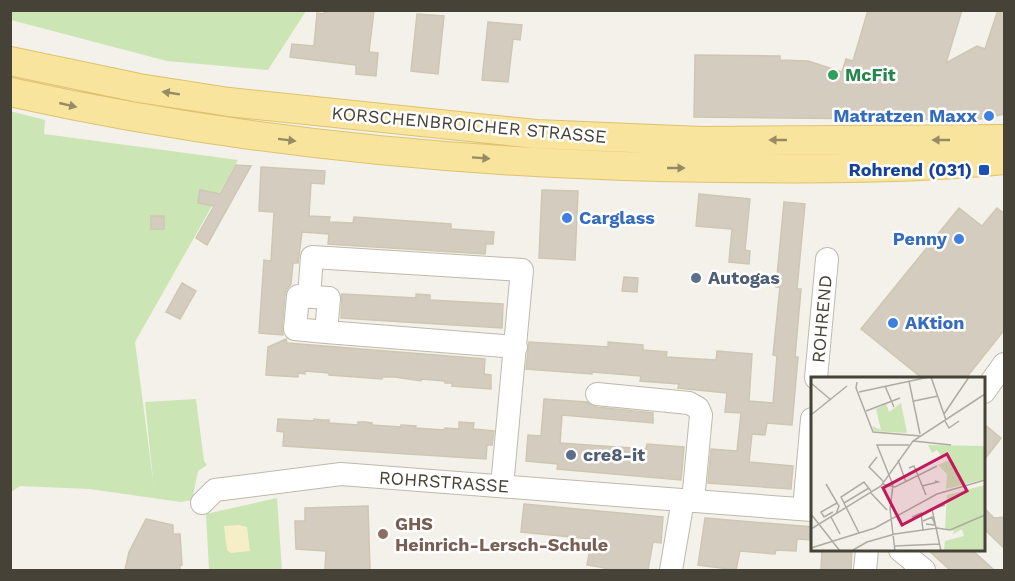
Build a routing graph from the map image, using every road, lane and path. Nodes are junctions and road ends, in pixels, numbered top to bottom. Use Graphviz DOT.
graph roads {
  1 [pos="10,61"];
  2 [pos="10,92"];
  3 [pos="1005,139"];
  4 [pos="1005,160"];
  5 [pos="827,259"];
  6 [pos="309,296"];
  7 [pos="326,332"];
  8 [pos="516,347"];
  9 [pos="1005,364"];
  10 [pos="816,377"];
  11 [pos="985,391"];
  12 [pos="597,394"];
  13 [pos="811,455"];
  14 [pos="502,486"];
  15 [pos="688,500"];
  16 [pos="202,503"];
  17 [pos="808,510"];
  18 [pos="867,551"];
  19 [pos="902,551"];
  20 [pos="671,570"];
  21 [pos="865,570"];
  22 [pos="924,570"];
  3 -- 1 [label="main road, KORSCHENBROICHER STRASSE, one-way"];
  2 -- 4 [label="main road, KORSCHENBROICHER STRASSE, one-way"];
  5 -- 10 [label="street, ROHREND"];
  6 -- 7 [label="street"];
  6 -- 7 [label="street"];
  6 -- 8 [label="street"];
  7 -- 8 [label="street"];
  8 -- 14 [label="street"];
  9 -- 11 [label="street"];
  12 -- 15 [label="street"];
  13 -- 17 [label="street"];
  14 -- 15 [label="street, ROHRSTRASSE"];
  14 -- 16 [label="street, ROHRSTRASSE"];
  15 -- 17 [label="street, ROHRSTRASSE"];
  15 -- 20 [label="street"];
  18 -- 21 [label="street"];
  19 -- 22 [label="street"];
}
